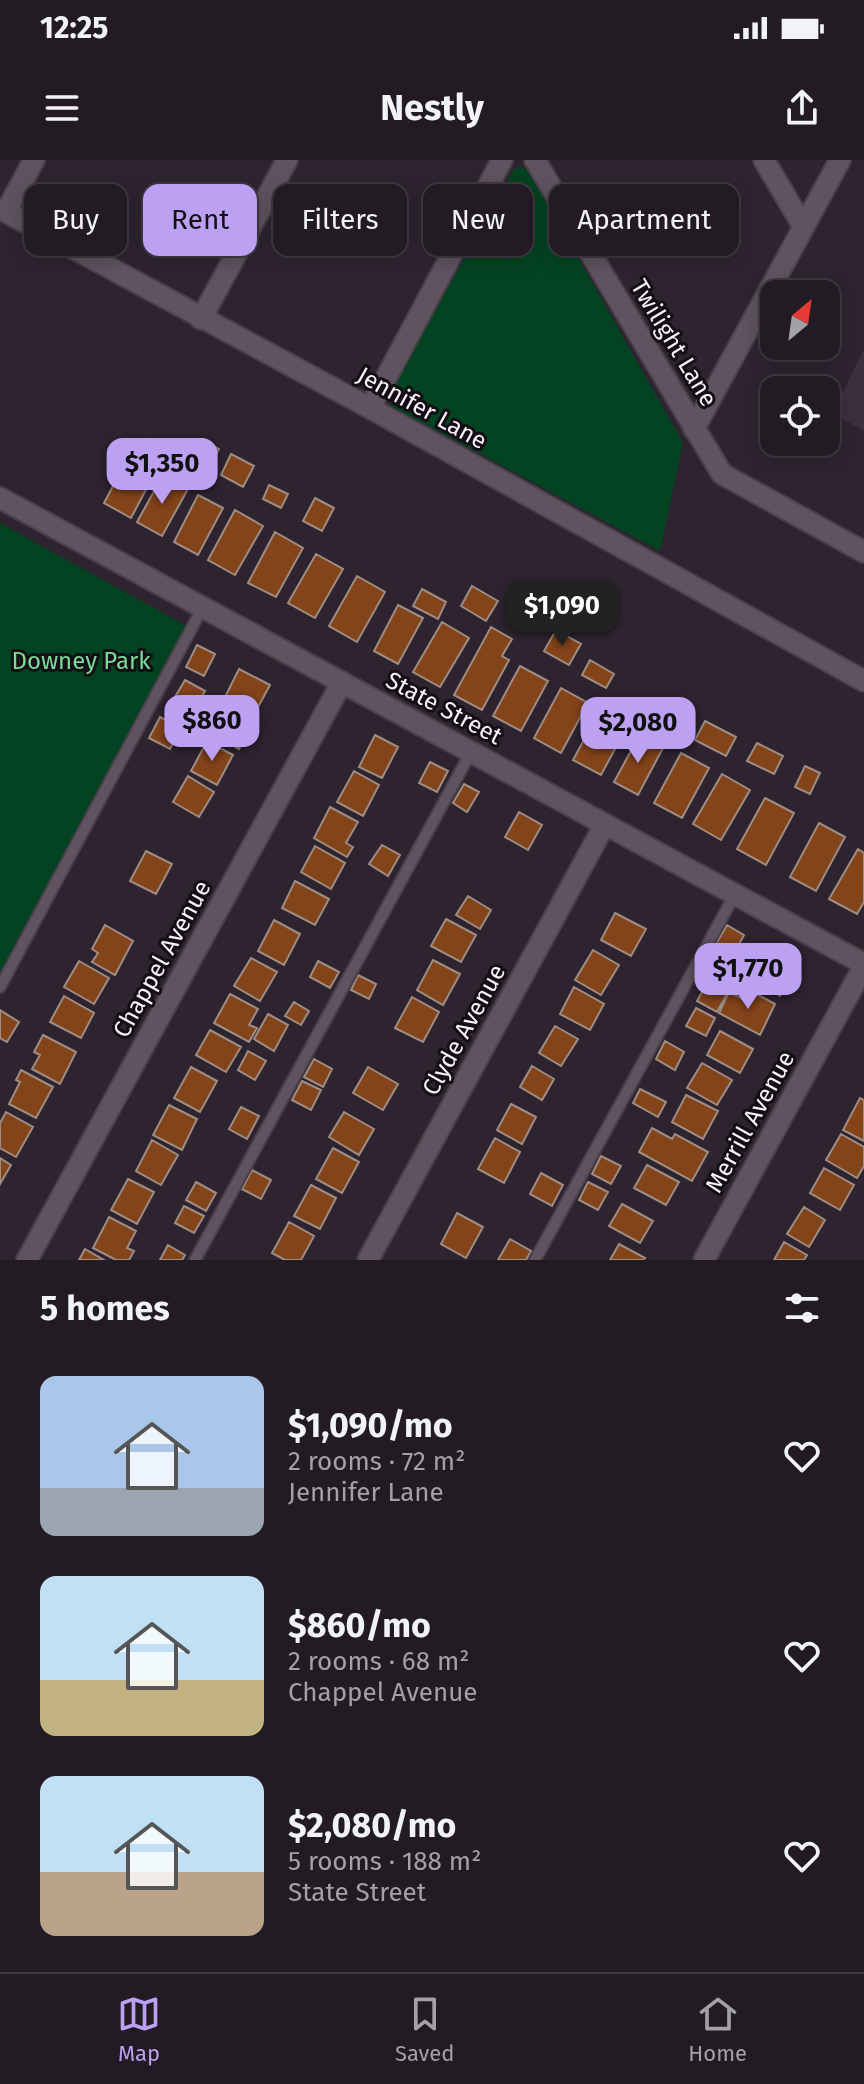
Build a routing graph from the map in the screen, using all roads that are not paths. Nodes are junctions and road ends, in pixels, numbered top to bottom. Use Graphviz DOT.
graph roads {
  1 [pos="34,160"];
  2 [pos="287,160"];
  3 [pos="502,160"];
  4 [pos="535,160"];
  5 [pos="764,160"];
  6 [pos="840,160"];
  7 [pos="803,226"];
  8 [pos="201,319"];
  9 [pos="370,408"];
  10 [pos="694,429"];
  11 [pos="0,498"];
  12 [pos="864,552"];
  13 [pos="203,607"];
  14 [pos="864,681"];
  15 [pos="342,682"];
  16 [pos="471,752"];
  17 [pos="605,824"];
  18 [pos="735,894"];
  19 [pos="864,965"];
  20 [pos="0,987"];
  21 [pos="27,1260"];
  22 [pos="195,1260"];
  23 [pos="368,1260"];
  24 [pos="535,1260"];
  25 [pos="704,1260"];
  1 -- 8 [label="street, Jennifer Lane"];
  2 -- 8 [label="street"];
  3 -- 9 [label="street"];
  4 -- 10 [label="street, Twilight Lane"];
  5 -- 7 [label="street"];
  6 -- 7 [label="street"];
  7 -- 10 [label="street"];
  8 -- 9 [label="street, Jennifer Lane"];
  9 -- 14 [label="street, Jennifer Lane"];
  10 -- 12 [label="street"];
  11 -- 13 [label="street, State Street"];
  13 -- 15 [label="street, State Street"];
  13 -- 20 [label="lane"];
  15 -- 16 [label="street, State Street"];
  15 -- 21 [label="street, Chappel Avenue"];
  16 -- 17 [label="street, State Street"];
  16 -- 22 [label="lane"];
  17 -- 18 [label="street, State Street"];
  17 -- 23 [label="street, Clyde Avenue"];
  18 -- 19 [label="street, State Street"];
  18 -- 24 [label="lane"];
  19 -- 25 [label="street, Merrill Avenue"];
}
